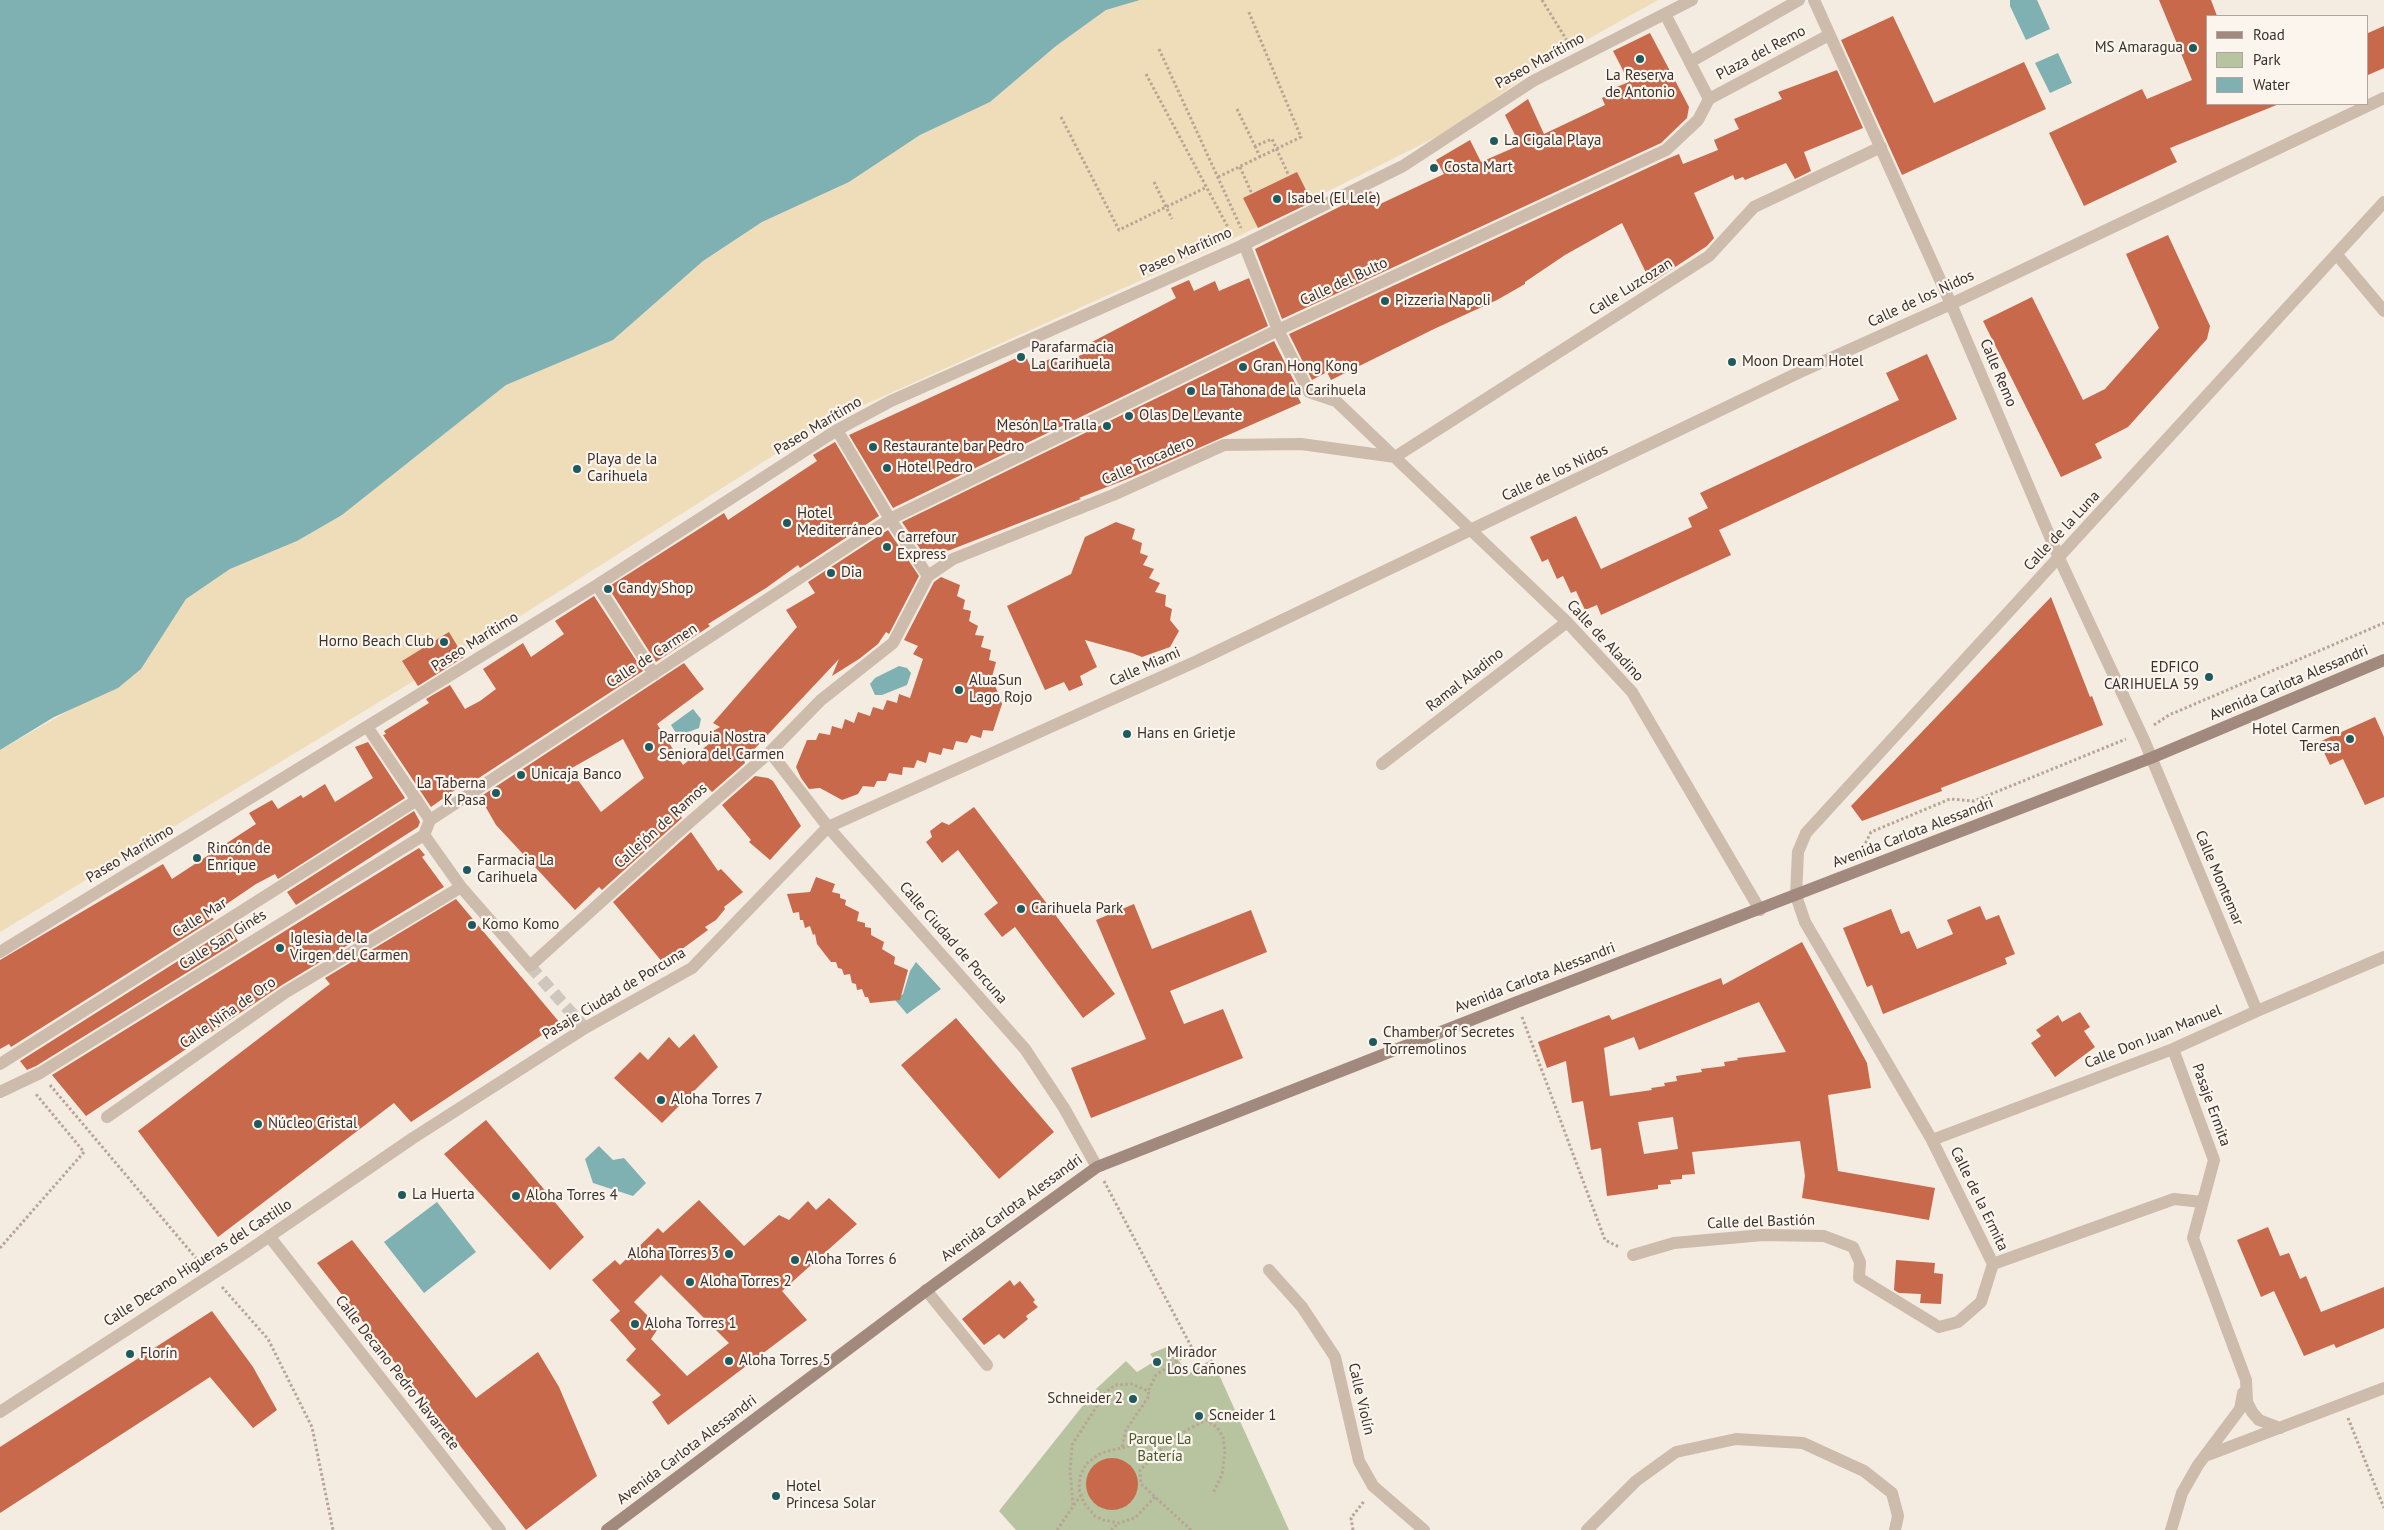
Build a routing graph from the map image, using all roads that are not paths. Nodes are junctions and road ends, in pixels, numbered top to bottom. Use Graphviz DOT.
graph roads {
  1 [pos="1692,0"];
  2 [pos="1799,0"];
  3 [pos="1814,0"];
  4 [pos="1665,14"];
  5 [pos="1829,35"];
  6 [pos="1690,62"];
  7 [pos="2384,98"];
  8 [pos="1709,99"];
  9 [pos="1881,147"];
  10 [pos="2384,202"];
  11 [pos="1243,244"];
  12 [pos="2337,255"];
  13 [pos="1951,304"];
  14 [pos="2384,312"];
  15 [pos="1278,330"];
  16 [pos="838,430"];
  17 [pos="1395,457"];
  18 [pos="890,519"];
  19 [pos="1471,529"];
  20 [pos="2059,558"];
  21 [pos="928,576"];
  22 [pos="597,585"];
  23 [pos="1567,622"];
  24 [pos="2384,660"];
  25 [pos="654,674"];
  26 [pos="368,728"];
  27 [pos="770,752"];
  28 [pos="2151,758"];
  29 [pos="1382,764"];
  30 [pos="417,800"];
  31 [pos="430,820"];
  32 [pos="828,827"];
  33 [pos="424,835"];
  34 [pos="461,887"];
  35 [pos="1796,896"];
  36 [pos="1760,910"];
  37 [pos="0,952"];
  38 [pos="2384,957"];
  39 [pos="2257,1011"];
  40 [pos="2173,1049"];
  41 [pos="0,1064"];
  42 [pos="0,1092"];
  43 [pos="107,1118"];
  44 [pos="413,1138"];
  45 [pos="1932,1140"];
  46 [pos="1097,1167"];
  47 [pos="2202,1202"];
  48 [pos="269,1236"];
  49 [pos="1633,1255"];
  50 [pos="1993,1264"];
  51 [pos="1269,1270"];
  52 [pos="926,1290"];
  53 [pos="987,1365"];
  54 [pos="2246,1380"];
  55 [pos="2384,1388"];
  56 [pos="0,1412"];
  57 [pos="2280,1428"];
  58 [pos="2208,1455"];
  59 [pos="500,1530"];
  60 [pos="607,1530"];
  61 [pos="1424,1530"];
  62 [pos="1587,1530"];
  63 [pos="1895,1530"];
  64 [pos="2171,1530"];
  1 -- 4 [label="street, Paseo Marítimo"];
  2 -- 6 [label="street, Plaza del Remo"];
  3 -- 5 [label="street, Calle Remo"];
  4 -- 6 [label="street"];
  4 -- 11 [label="street, Paseo Marítimo"];
  5 -- 8 [label="street, Plaza del Remo"];
  5 -- 9 [label="street, Calle Remo"];
  6 -- 8 [label="street"];
  7 -- 13 [label="street, Calle de los Nidos"];
  8 -- 15 [label="street, Calle del Bulto"];
  9 -- 13 [label="street, Calle Remo"];
  9 -- 17 [label="street, Calle Luzcozan"];
  10 -- 12 [label="street, Calle de la Luna"];
  11 -- 15 [label="street, Calle de Aladino"];
  11 -- 16 [label="street, Paseo Marítimo"];
  12 -- 14 [label="street"];
  12 -- 20 [label="street, Calle de la Luna"];
  13 -- 19 [label="street, Calle de los Nidos"];
  13 -- 20 [label="street, Calle Remo"];
  15 -- 17 [label="street, Calle de Aladino"];
  15 -- 18 [label="street, Calle del Bulto"];
  16 -- 18 [label="street"];
  16 -- 22 [label="street, Paseo Marítimo"];
  17 -- 19 [label="street, Calle de Aladino"];
  17 -- 21 [label="street, Calle Trocadero"];
  18 -- 21 [label="street"];
  18 -- 25 [label="street, Calle de Carmen"];
  19 -- 23 [label="street, Calle de Aladino"];
  19 -- 32 [label="street, Calle Miami"];
  20 -- 28 [label="street, Calle Remo"];
  20 -- 35 [label="street, Calle de la Luna"];
  21 -- 27 [label="street, Callejón de Ramos"];
  22 -- 25 [label="street"];
  22 -- 26 [label="street, Paseo Marítimo"];
  23 -- 29 [label="street, Ramal Aladino"];
  23 -- 36 [label="street, Calle de Aladino"];
  24 -- 28 [label="main road, Avenida Carlota Alessandri"];
  25 -- 31 [label="street, Calle de Carmen"];
  26 -- 30 [label="street"];
  26 -- 37 [label="street, Paseo Marítimo"];
  27 -- 32 [label="street, Calle Ciudad de Porcuna"];
  27 -- 34 [label="street, Callejón de Ramos"];
  28 -- 35 [label="main road, Avenida Carlota Alessandri"];
  28 -- 39 [label="street, Calle Montemar"];
  30 -- 31 [label="street"];
  30 -- 41 [label="street, Calle Mar"];
  31 -- 33 [label="street"];
  32 -- 44 [label="street, Pasaje Ciudad de Porcuna"];
  32 -- 46 [label="street, Calle Ciudad de Porcuna"];
  33 -- 34 [label="street"];
  33 -- 42 [label="street, Calle San Ginés"];
  34 -- 43 [label="street, Calle Niña de Oro"];
  35 -- 36 [label="main road, Avenida Carlota Alessandri"];
  35 -- 45 [label="street, Calle de la Ermita"];
  36 -- 46 [label="main road, Avenida Carlota Alessandri"];
  38 -- 39 [label="street, Calle Don Juan Manuel"];
  39 -- 40 [label="street, Calle Don Juan Manuel"];
  40 -- 45 [label="street, Calle Don Juan Manuel"];
  40 -- 47 [label="street, Pasaje Ermita"];
  44 -- 48 [label="street, Calle Decano Higueras del Castillo"];
  45 -- 50 [label="street, Calle de la Ermita"];
  46 -- 52 [label="main road, Avenida Carlota Alessandri"];
  47 -- 50 [label="street, Calle de la Ermita"];
  47 -- 54 [label="street"];
  48 -- 56 [label="street, Calle Decano Higueras del Castillo"];
  48 -- 59 [label="street, Calle Decano Pedro Navarrete"];
  49 -- 50 [label="street, Calle del Bastión"];
  51 -- 61 [label="street, Calle Violín"];
  52 -- 53 [label="street"];
  52 -- 60 [label="main road, Avenida Carlota Alessandri"];
  54 -- 57 [label="street"];
  54 -- 58 [label="street"];
  55 -- 57 [label="street"];
  57 -- 58 [label="street"];
  58 -- 64 [label="street"];
  62 -- 63 [label="street"];
}
